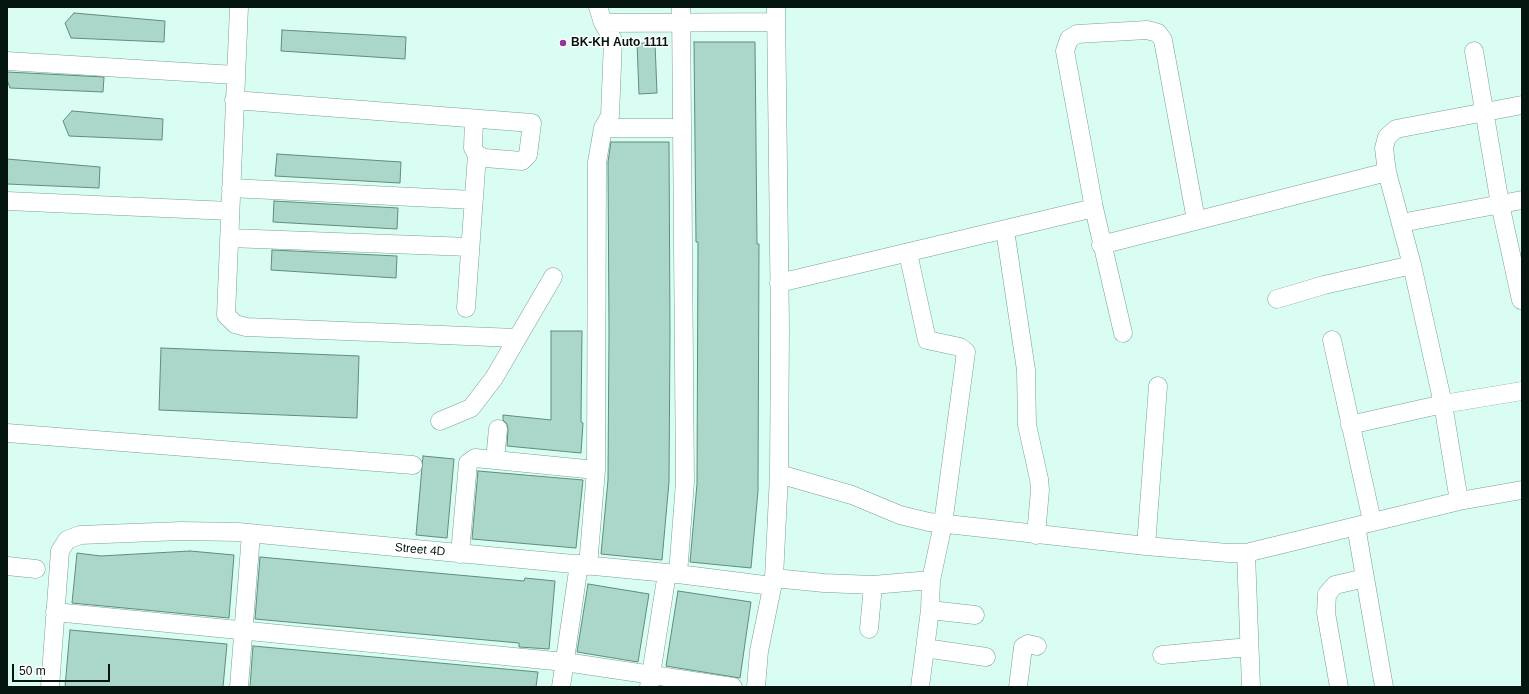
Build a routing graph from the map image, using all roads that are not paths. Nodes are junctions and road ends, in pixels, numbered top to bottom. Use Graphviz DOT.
graph roads {
  1 [pos="239,7"];
  2 [pos="776,14"];
  3 [pos="600,15"];
  4 [pos="681,15"];
  5 [pos="1474,51"];
  6 [pos="7,61"];
  7 [pos="235,75"];
  8 [pos="234,100"];
  9 [pos="1522,105"];
  10 [pos="1484,113"];
  11 [pos="474,119"];
  12 [pos="603,128"];
  13 [pos="682,128"];
  14 [pos="477,155"];
  15 [pos="1387,172"];
  16 [pos="230,188"];
  17 [pos="473,200"];
  18 [pos="1522,200"];
  19 [pos="7,201"];
  20 [pos="1500,204"];
  21 [pos="1094,208"];
  22 [pos="230,211"];
  23 [pos="1196,220"];
  24 [pos="1401,223"];
  25 [pos="1005,230"];
  26 [pos="229,238"];
  27 [pos="1101,245"];
  28 [pos="470,247"];
  29 [pos="908,254"];
  30 [pos="1412,265"];
  31 [pos="553,276"];
  32 [pos="779,283"];
  33 [pos="1277,299"];
  34 [pos="1522,303"];
  35 [pos="466,308"];
  36 [pos="1123,333"];
  37 [pos="516,338"];
  38 [pos="1332,340"];
  39 [pos="1158,386"];
  40 [pos="1522,390"];
  41 [pos="1443,404"];
  42 [pos="440,421"];
  43 [pos="1350,425"];
  44 [pos="498,429"];
  45 [pos="7,433"];
  46 [pos="494,460"];
  47 [pos="413,465"];
  48 [pos="596,470"];
  49 [pos="780,474"];
  50 [pos="1522,490"];
  51 [pos="1459,501"];
  52 [pos="943,524"];
  53 [pos="1364,524"];
  54 [pos="251,534"];
  55 [pos="1036,535"];
  56 [pos="1146,546"];
  57 [pos="1246,553"];
  58 [pos="460,554"];
  59 [pos="584,565"];
  60 [pos="7,566"];
  61 [pos="36,569"];
  62 [pos="672,574"];
  63 [pos="1365,578"];
  64 [pos="931,580"];
  65 [pos="773,582"];
  66 [pos="873,585"];
  67 [pos="930,610"];
  68 [pos="55,612"];
  69 [pos="975,615"];
  70 [pos="869,629"];
  71 [pos="242,632"];
  72 [pos="1037,646"];
  73 [pos="1249,647"];
  74 [pos="925,648"];
  75 [pos="1162,655"];
  76 [pos="986,657"];
  77 [pos="565,662"];
  78 [pos="650,680"];
  79 [pos="50,687"];
  80 [pos="239,687"];
  81 [pos="561,687"];
  82 [pos="733,687"];
  83 [pos="756,687"];
  84 [pos="920,687"];
  85 [pos="1018,687"];
  86 [pos="1252,687"];
  87 [pos="1339,687"];
  88 [pos="1384,687"];
  1 -- 7 [label="street"];
  2 -- 4 [label="street"];
  2 -- 32 [label="street"];
  3 -- 4 [label="street"];
  3 -- 12 [label="street"];
  4 -- 13 [label="street"];
  5 -- 10 [label="street"];
  6 -- 7 [label="street"];
  7 -- 8 [label="street"];
  8 -- 11 [label="street"];
  8 -- 16 [label="street"];
  9 -- 10 [label="street"];
  10 -- 15 [label="street"];
  10 -- 20 [label="street"];
  11 -- 14 [label="street"];
  11 -- 14 [label="street"];
  12 -- 13 [label="street"];
  12 -- 48 [label="street"];
  13 -- 62 [label="street"];
  14 -- 17 [label="street"];
  15 -- 23 [label="street"];
  15 -- 24 [label="street"];
  16 -- 17 [label="street"];
  16 -- 22 [label="street"];
  17 -- 28 [label="street"];
  18 -- 20 [label="street"];
  19 -- 22 [label="street"];
  20 -- 24 [label="street"];
  20 -- 34 [label="street"];
  21 -- 23 [label="street"];
  21 -- 25 [label="street"];
  21 -- 27 [label="street"];
  22 -- 26 [label="street"];
  23 -- 27 [label="street"];
  24 -- 30 [label="street"];
  25 -- 29 [label="street"];
  25 -- 55 [label="street"];
  26 -- 28 [label="street"];
  26 -- 37 [label="street"];
  27 -- 36 [label="street"];
  28 -- 35 [label="street"];
  29 -- 32 [label="street"];
  29 -- 52 [label="street"];
  30 -- 33 [label="street"];
  30 -- 41 [label="street"];
  31 -- 37 [label="street"];
  32 -- 49 [label="street"];
  37 -- 42 [label="street"];
  38 -- 43 [label="street"];
  39 -- 56 [label="street"];
  40 -- 41 [label="street"];
  41 -- 43 [label="street"];
  41 -- 51 [label="street"];
  43 -- 53 [label="street"];
  44 -- 46 [label="street"];
  45 -- 47 [label="street"];
  46 -- 48 [label="street"];
  46 -- 58 [label="street"];
  48 -- 59 [label="street"];
  49 -- 52 [label="street"];
  49 -- 65 [label="street"];
  50 -- 51 [label="street"];
  51 -- 53 [label="street"];
  52 -- 55 [label="street"];
  52 -- 64 [label="street"];
  53 -- 57 [label="street"];
  53 -- 63 [label="street"];
  54 -- 58 [label="street, Street 4D"];
  54 -- 68 [label="street, Street 4D"];
  54 -- 71 [label="street"];
  55 -- 56 [label="street"];
  56 -- 57 [label="street"];
  57 -- 73 [label="street"];
  58 -- 59 [label="street, Street 4D"];
  59 -- 62 [label="street, Street 4D"];
  59 -- 77 [label="street"];
  60 -- 61 [label="street"];
  62 -- 65 [label="street, Street 4D"];
  62 -- 78 [label="street"];
  63 -- 87 [label="street"];
  63 -- 88 [label="street"];
  64 -- 66 [label="street, Street 4D"];
  64 -- 67 [label="street"];
  65 -- 66 [label="street, Street 4D"];
  65 -- 83 [label="street"];
  66 -- 70 [label="street"];
  67 -- 69 [label="street"];
  67 -- 74 [label="street"];
  68 -- 71 [label="street"];
  68 -- 79 [label="street"];
  71 -- 77 [label="street"];
  71 -- 80 [label="street"];
  72 -- 85 [label="street"];
  73 -- 75 [label="street"];
  73 -- 86 [label="street"];
  74 -- 76 [label="street"];
  74 -- 84 [label="street"];
  77 -- 78 [label="street"];
  77 -- 81 [label="street"];
  78 -- 82 [label="street"];
}
